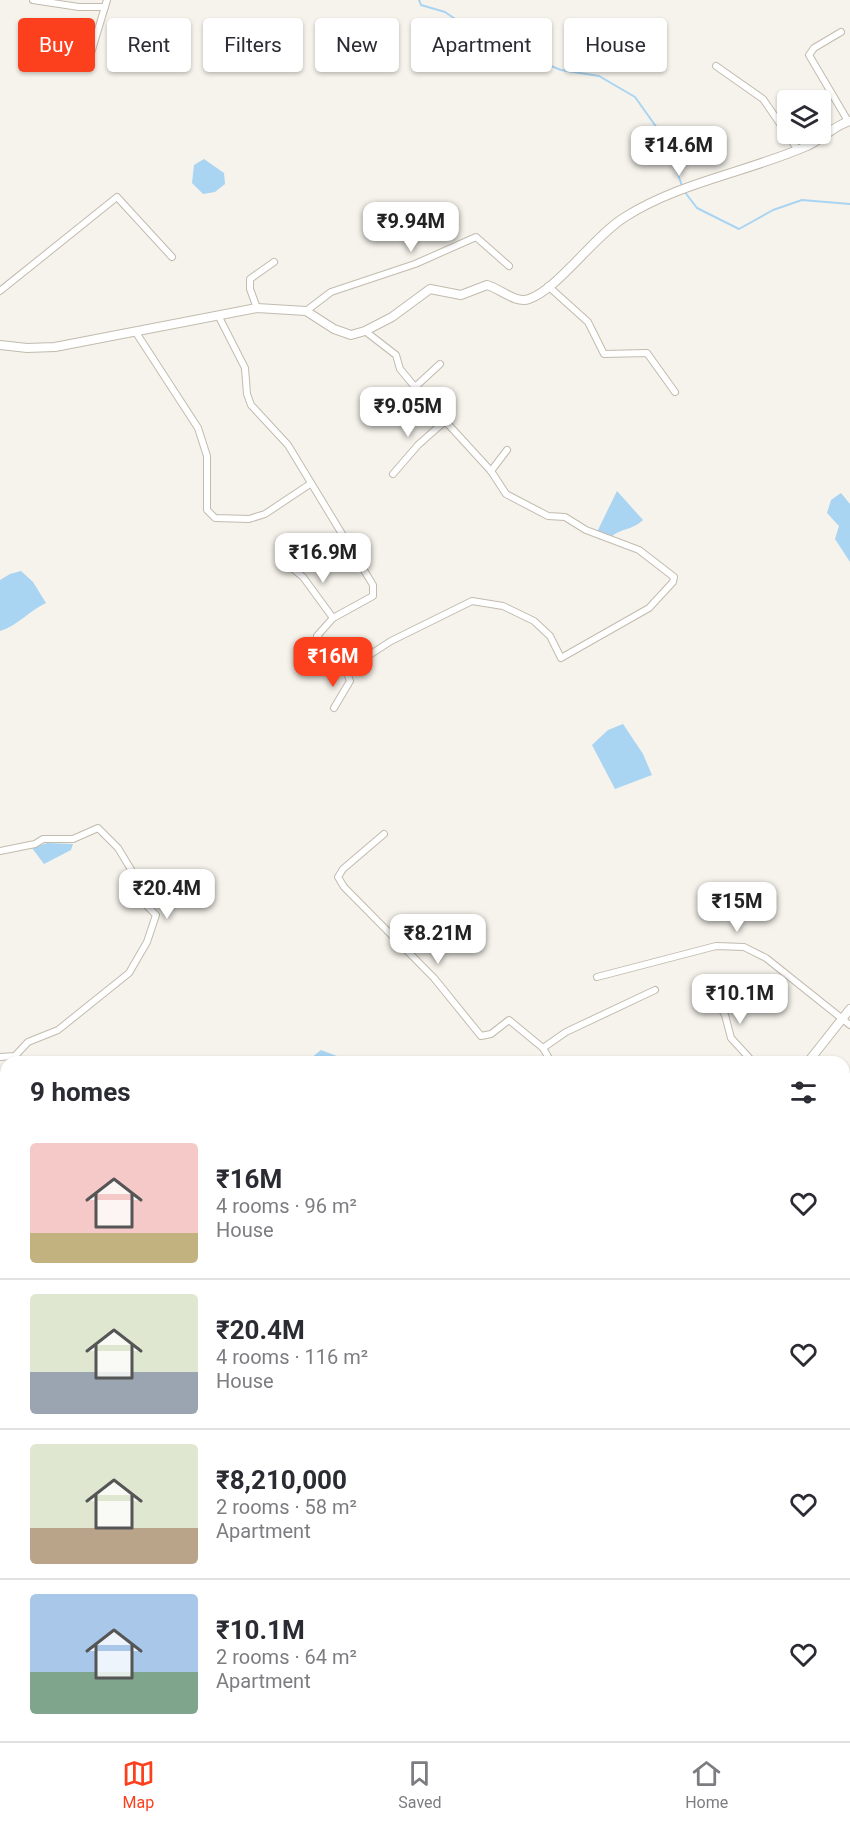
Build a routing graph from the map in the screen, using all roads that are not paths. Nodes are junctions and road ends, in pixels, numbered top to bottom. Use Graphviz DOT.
graph roads {
  1 [pos="33,0"];
  2 [pos="106,3"];
  3 [pos="841,32"];
  4 [pos="95,40"];
  5 [pos="716,66"];
  6 [pos="849,121"];
  7 [pos="798,150"];
  8 [pos="172,257"];
  9 [pos="274,262"];
  10 [pos="509,266"];
  11 [pos="548,286"];
  12 [pos="0,291"];
  13 [pos="258,308"];
  14 [pos="306,311"];
  15 [pos="218,315"];
  16 [pos="135,331"];
  17 [pos="365,331"];
  18 [pos="0,345"];
  19 [pos="440,364"];
  20 [pos="414,388"];
  21 [pos="675,392"];
  22 [pos="447,423"];
  23 [pos="507,450"];
  24 [pos="491,471"];
  25 [pos="393,474"];
  26 [pos="310,484"];
  27 [pos="293,569"];
  28 [pos="333,618"];
  29 [pos="346,670"];
  30 [pos="334,708"];
  31 [pos="384,834"];
  32 [pos="0,851"];
  33 [pos="597,977"];
  34 [pos="655,990"];
  35 [pos="715,998"];
  36 [pos="850,1009"];
  37 [pos="847,1022"];
  38 [pos="543,1048"];
  39 [pos="15,1056"];
  40 [pos="548,1056"];
  41 [pos="748,1056"];
  42 [pos="814,1056"];
  1 -- 2 [label="street"];
  2 -- 4 [label="street"];
  3 -- 6 [label="street"];
  5 -- 7 [label="street"];
  6 -- 7 [label="street"];
  7 -- 11 [label="street"];
  8 -- 12 [label="street"];
  9 -- 13 [label="street"];
  10 -- 14 [label="street"];
  11 -- 17 [label="street"];
  11 -- 21 [label="street"];
  13 -- 14 [label="street"];
  13 -- 15 [label="street"];
  14 -- 17 [label="street"];
  15 -- 16 [label="street"];
  15 -- 26 [label="street"];
  16 -- 18 [label="street"];
  16 -- 26 [label="street"];
  17 -- 20 [label="street"];
  19 -- 20 [label="street"];
  20 -- 25 [label="street"];
  22 -- 24 [label="street"];
  23 -- 24 [label="street"];
  24 -- 29 [label="street"];
  26 -- 28 [label="street"];
  27 -- 28 [label="street"];
  28 -- 29 [label="street"];
  29 -- 30 [label="street"];
  31 -- 38 [label="street"];
  32 -- 39 [label="street"];
  33 -- 37 [label="street"];
  34 -- 38 [label="street"];
  35 -- 41 [label="street"];
  36 -- 37 [label="street"];
  37 -- 42 [label="street"];
  38 -- 40 [label="street"];
}
